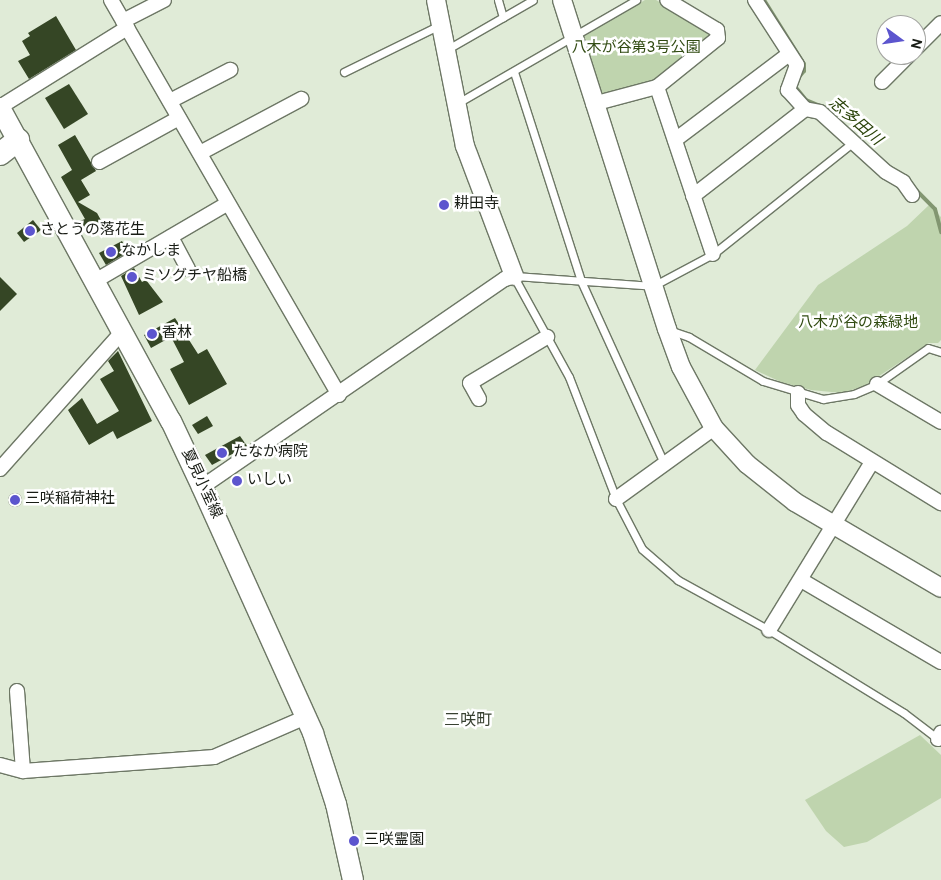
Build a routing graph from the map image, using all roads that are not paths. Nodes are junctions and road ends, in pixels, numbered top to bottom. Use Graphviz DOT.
graph roads {
  1 [pos="111,0"];
  2 [pos="164,0"];
  3 [pos="436,0"];
  4 [pos="498,0"];
  5 [pos="533,0"];
  6 [pos="562,0"];
  7 [pos="636,0"];
  8 [pos="667,0"];
  9 [pos="755,0"];
  10 [pos="503,17"];
  11 [pos="941,22"];
  12 [pos="125,24"];
  13 [pos="440,24"];
  14 [pos="573,36"];
  15 [pos="926,38"];
  16 [pos="446,50"];
  17 [pos="789,54"];
  18 [pos="899,65"];
  19 [pos="230,70"];
  20 [pos="344,72"];
  21 [pos="514,72"];
  22 [pos="882,82"];
  23 [pos="657,87"];
  24 [pos="301,98"];
  25 [pos="170,101"];
  26 [pos="455,104"];
  27 [pos="593,104"];
  28 [pos="0,107"];
  29 [pos="805,109"];
  30 [pos="179,118"];
  31 [pos="18,140"];
  32 [pos="675,140"];
  33 [pos="852,143"];
  34 [pos="200,153"];
  35 [pos="0,154"];
  36 [pos="99,162"];
  37 [pos="912,195"];
  38 [pos="693,196"];
  39 [pos="226,204"];
  40 [pos="171,237"];
  41 [pos="713,254"];
  42 [pos="188,269"];
  43 [pos="514,276"];
  44 [pos="95,281"];
  45 [pos="581,281"];
  46 [pos="653,286"];
  47 [pos="668,329"];
  48 [pos="123,331"];
  49 [pos="547,337"];
  50 [pos="941,351"];
  51 [pos="877,384"];
  52 [pos="798,393"];
  53 [pos="339,395"];
  54 [pos="479,399"];
  55 [pos="941,422"];
  56 [pos="714,428"];
  57 [pos="872,462"];
  58 [pos="664,463"];
  59 [pos="0,468"];
  60 [pos="202,487"];
  61 [pos="616,499"];
  62 [pos="941,503"];
  63 [pos="834,524"];
  64 [pos="800,580"];
  65 [pos="941,588"];
  66 [pos="769,630"];
  67 [pos="941,662"];
  68 [pos="17,691"];
  69 [pos="306,717"];
  70 [pos="940,738"];
  71 [pos="0,765"];
  72 [pos="23,771"];
  73 [pos="353,880"];
  1 -- 12 [label="street"];
  2 -- 12 [label="street"];
  3 -- 13 [label="street"];
  4 -- 10 [label="lane"];
  5 -- 10 [label="lane"];
  6 -- 14 [label="street"];
  7 -- 14 [label="lane"];
  8 -- 23 [label="street"];
  9 -- 17 [label="street"];
  10 -- 16 [label="lane"];
  11 -- 15 [label="street"];
  12 -- 25 [label="street"];
  12 -- 28 [label="street"];
  13 -- 16 [label="street"];
  13 -- 20 [label="lane"];
  14 -- 21 [label="lane"];
  14 -- 27 [label="street"];
  16 -- 26 [label="street"];
  17 -- 29 [label="street"];
  17 -- 32 [label="street"];
  18 -- 22 [label="street"];
  19 -- 25 [label="street"];
  21 -- 26 [label="lane"];
  21 -- 45 [label="lane"];
  23 -- 27 [label="street"];
  23 -- 32 [label="street"];
  24 -- 34 [label="street"];
  25 -- 30 [label="street"];
  26 -- 43 [label="street"];
  27 -- 46 [label="street"];
  28 -- 31 [label="main road, 夏見小室線"];
  29 -- 33 [label="street"];
  29 -- 38 [label="street"];
  30 -- 34 [label="street"];
  30 -- 36 [label="street"];
  31 -- 35 [label="main road"];
  31 -- 44 [label="main road, 夏見小室線"];
  32 -- 38 [label="street"];
  33 -- 37 [label="street"];
  33 -- 41 [label="lane"];
  34 -- 39 [label="street"];
  38 -- 41 [label="street"];
  39 -- 40 [label="street"];
  39 -- 53 [label="street"];
  40 -- 42 [label="street"];
  40 -- 44 [label="street"];
  41 -- 46 [label="lane"];
  43 -- 45 [label="lane"];
  43 -- 49 [label="lane"];
  43 -- 53 [label="street"];
  44 -- 48 [label="main road, 夏見小室線"];
  45 -- 46 [label="lane"];
  45 -- 58 [label="lane"];
  46 -- 47 [label="street"];
  47 -- 52 [label="lane"];
  47 -- 56 [label="street"];
  48 -- 59 [label="street"];
  48 -- 60 [label="main road, 夏見小室線"];
  49 -- 54 [label="street"];
  49 -- 61 [label="lane"];
  50 -- 51 [label="lane"];
  51 -- 52 [label="lane"];
  51 -- 55 [label="street"];
  52 -- 57 [label="street"];
  53 -- 60 [label="street"];
  56 -- 58 [label="street"];
  56 -- 63 [label="street"];
  57 -- 62 [label="street"];
  57 -- 63 [label="street"];
  58 -- 61 [label="street"];
  60 -- 69 [label="main road, 夏見小室線"];
  61 -- 66 [label="lane"];
  63 -- 64 [label="street"];
  63 -- 65 [label="street"];
  64 -- 66 [label="street"];
  64 -- 67 [label="street"];
  66 -- 70 [label="lane"];
  68 -- 72 [label="street"];
  69 -- 72 [label="street"];
  69 -- 73 [label="main road, 夏見小室線"];
  71 -- 72 [label="street"];
}
